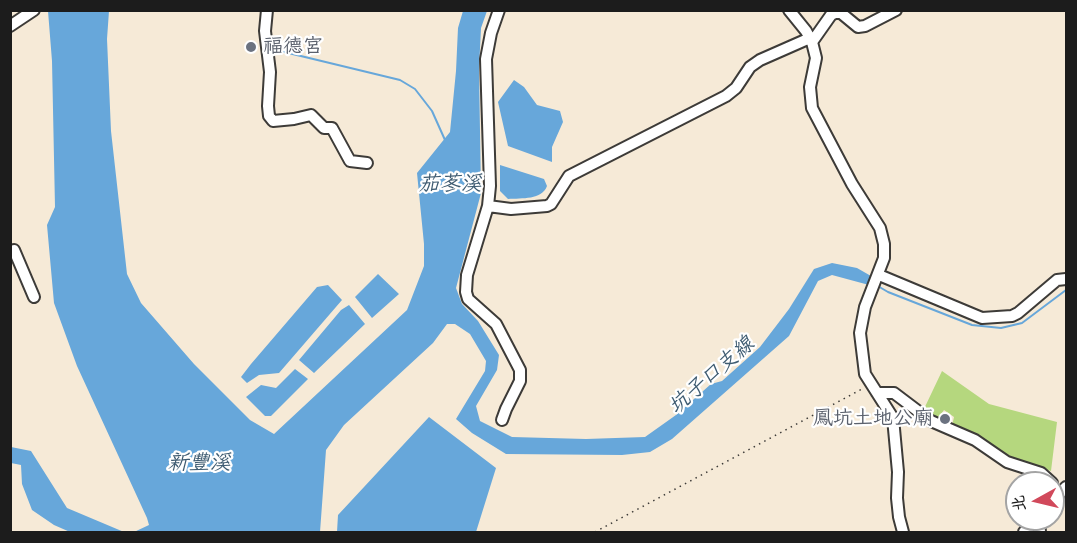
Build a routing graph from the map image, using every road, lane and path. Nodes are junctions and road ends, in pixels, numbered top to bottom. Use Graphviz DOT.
graph roads {
  1 [pos="34,10"];
  2 [pos="267,10"];
  3 [pos="499,10"];
  4 [pos="789,10"];
  5 [pos="896,10"];
  6 [pos="10,26"];
  7 [pos="811,40"];
  8 [pos="367,163"];
  9 [pos="488,206"];
  10 [pos="10,251"];
  11 [pos="879,275"];
  12 [pos="1066,279"];
  13 [pos="34,297"];
  14 [pos="874,389"];
  15 [pos="502,420"];
  16 [pos="1035,471"];
  17 [pos="595,532"];
  18 [pos="903,532"];
  1 -- 6 [label="street"];
  2 -- 8 [label="street"];
  3 -- 9 [label="street"];
  4 -- 7 [label="street"];
  5 -- 7 [label="street"];
  7 -- 9 [label="street"];
  7 -- 11 [label="street"];
  9 -- 15 [label="street"];
  10 -- 13 [label="street"];
  11 -- 12 [label="street"];
  11 -- 14 [label="street"];
  14 -- 16 [label="street"];
  14 -- 17 [label="path"];
  14 -- 18 [label="street"];
}
